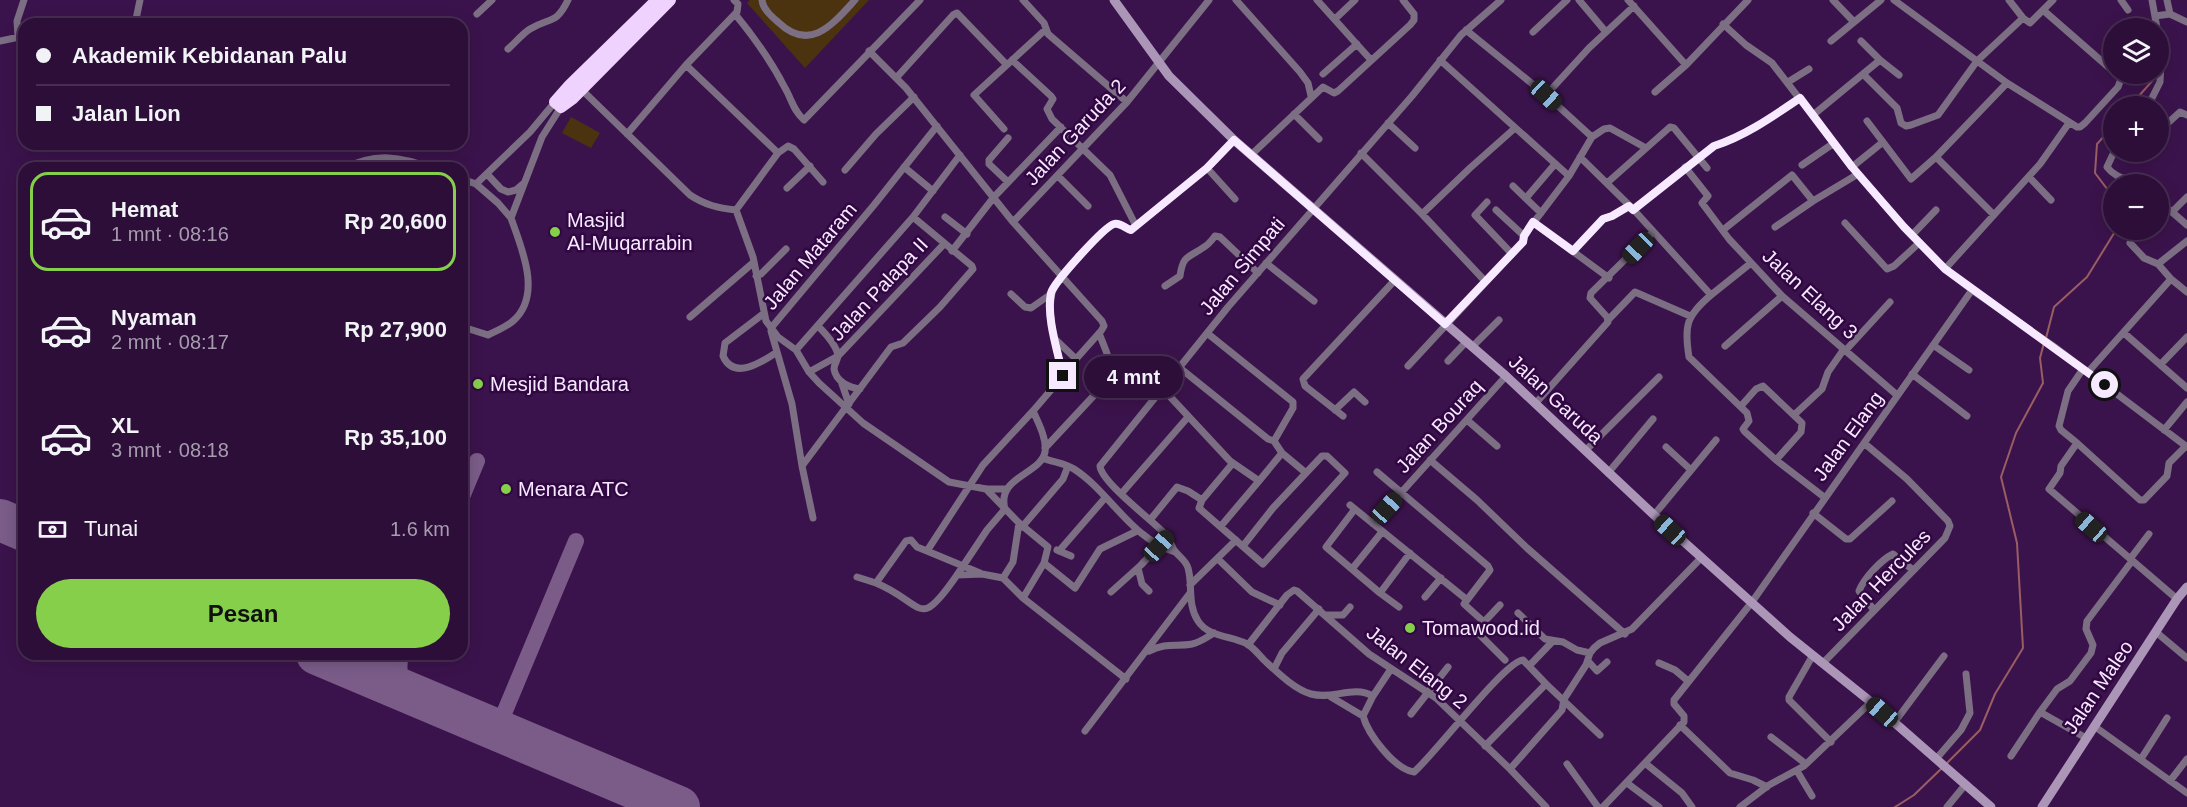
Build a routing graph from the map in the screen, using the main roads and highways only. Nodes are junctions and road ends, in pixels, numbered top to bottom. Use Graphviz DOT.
graph roads {
  1 [pos="657,0"];
  2 [pos="670,0"];
  3 [pos="645,18"];
  1 -- 3 [label="highway"];
  2 -- 3 [label="highway"];
  3 -- 3 [label="highway"];
}
